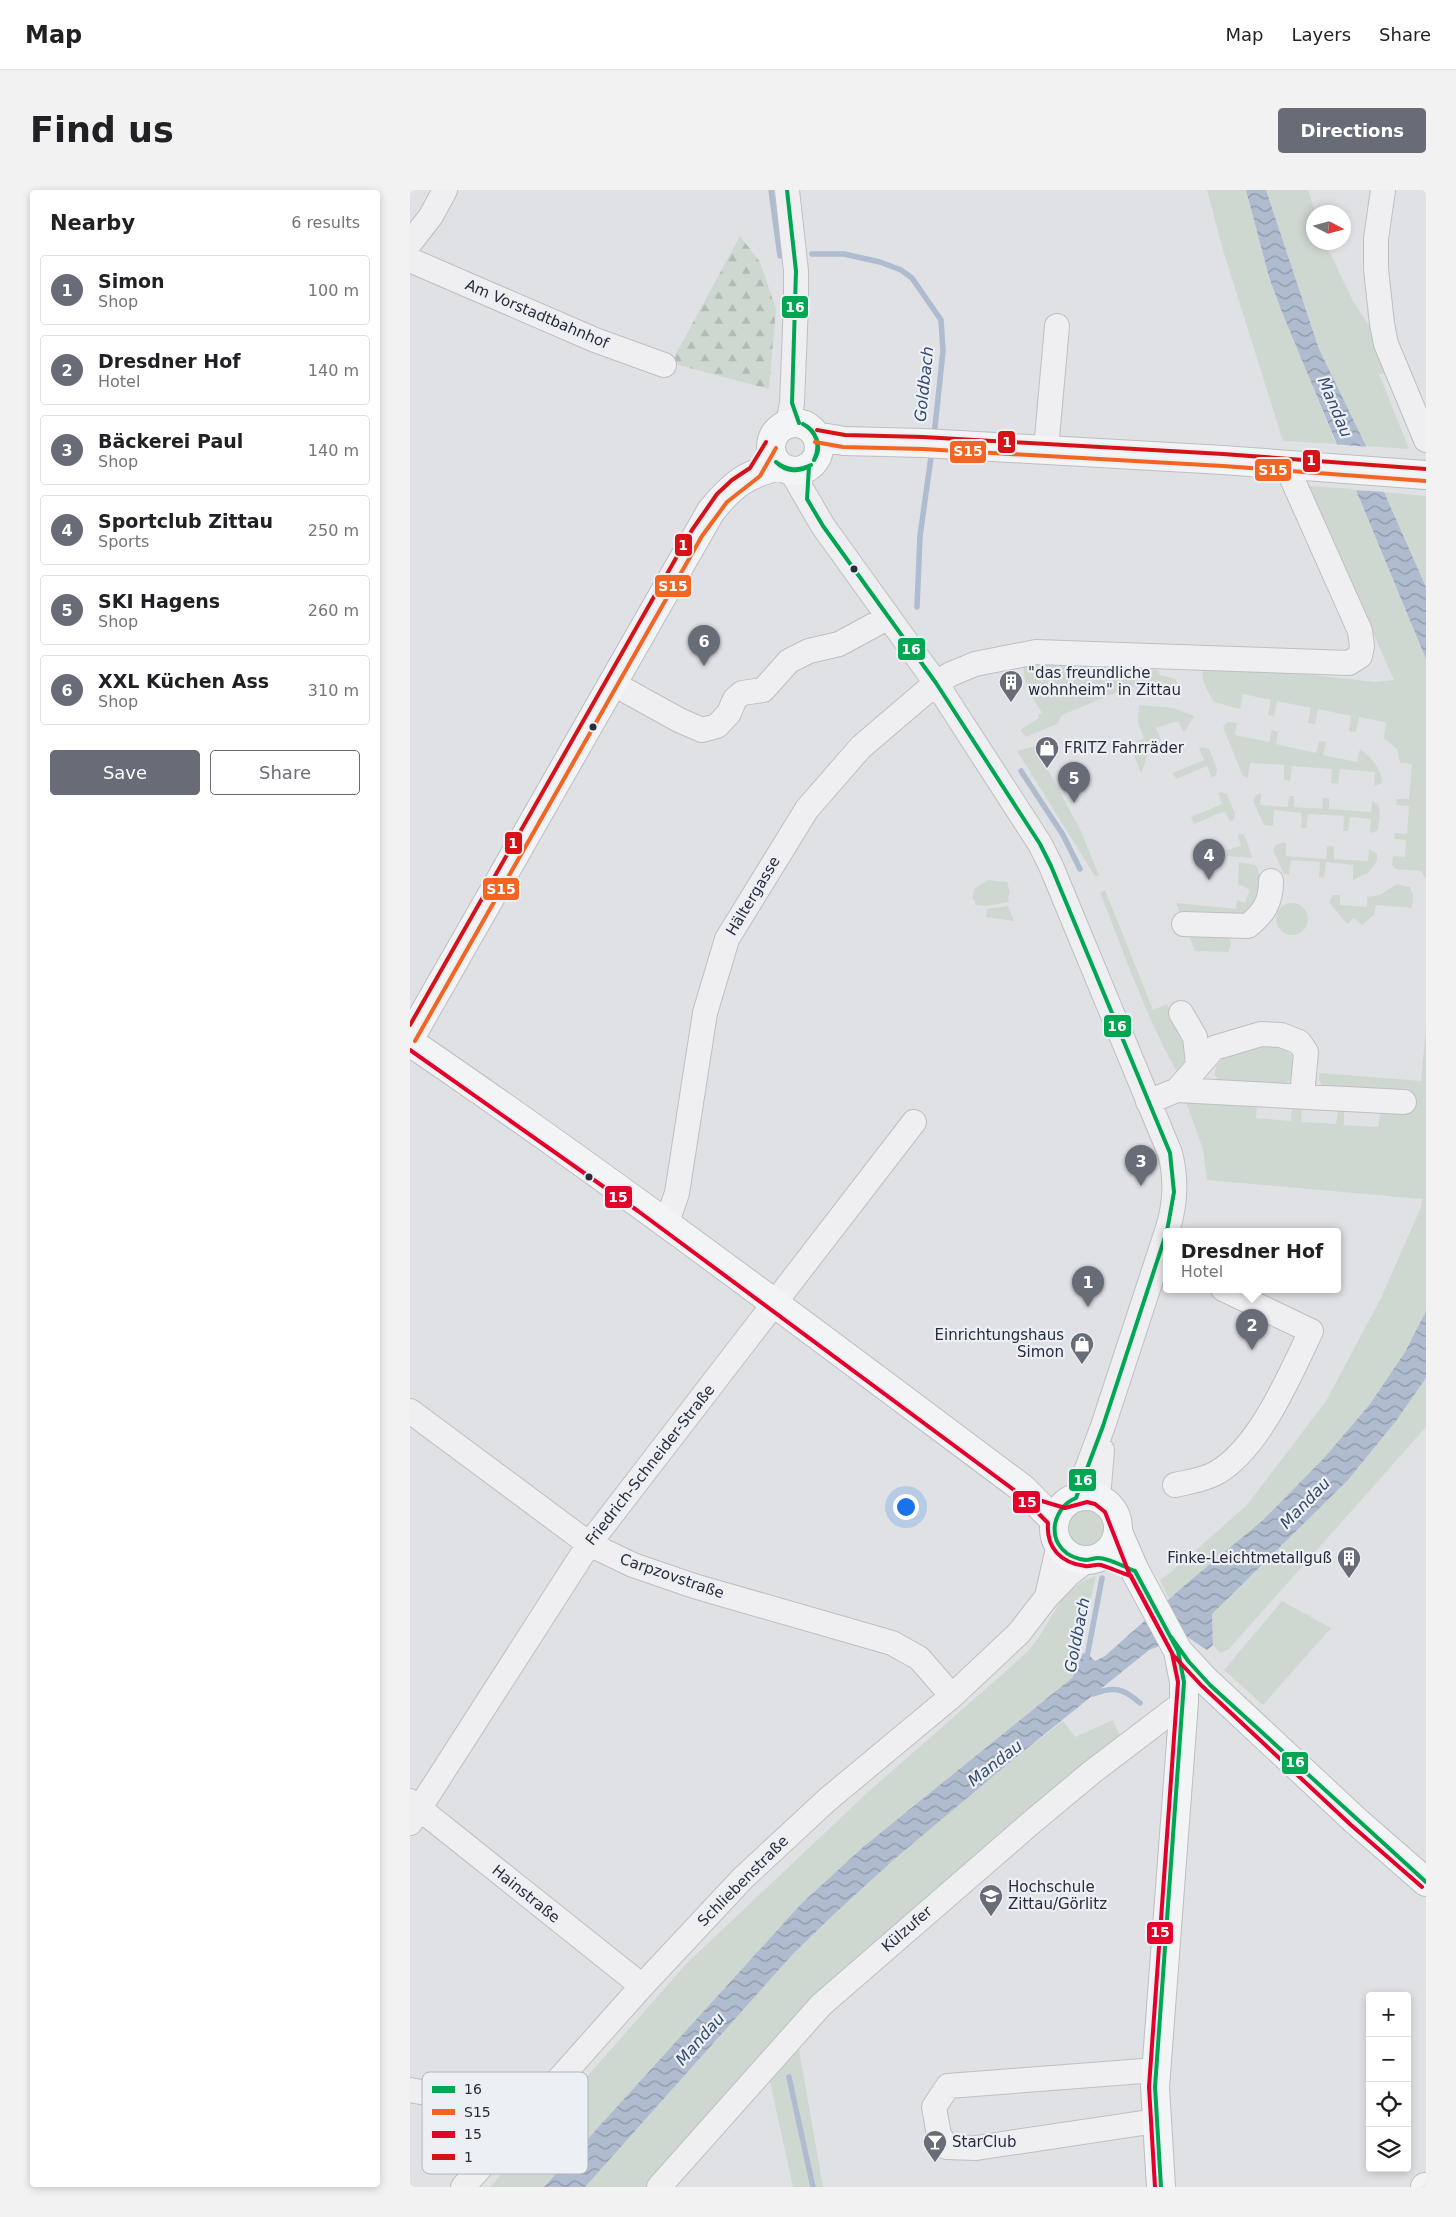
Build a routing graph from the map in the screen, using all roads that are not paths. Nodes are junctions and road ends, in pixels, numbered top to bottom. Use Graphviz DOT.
graph roads {
  1 [pos="445,190"];
  2 [pos="787,190"];
  3 [pos="1383,190"];
  4 [pos="410,243"];
  5 [pos="410,260"];
  6 [pos="1057,326"];
  7 [pos="664,365"];
  8 [pos="1426,440"];
  9 [pos="797,445"];
  10 [pos="1046,450"];
  11 [pos="1293,465"];
  12 [pos="1425,475"];
  13 [pos="887,618"];
  14 [pos="612,683"];
  15 [pos="936,684"];
  16 [pos="1272,881"];
  17 [pos="1184,924"];
  18 [pos="1181,1013"];
  19 [pos="410,1040"];
  20 [pos="1198,1064"];
  21 [pos="1177,1090"];
  22 [pos="1302,1096"];
  23 [pos="1148,1102"];
  24 [pos="1404,1102"];
  25 [pos="914,1122"];
  26 [pos="666,1225"];
  27 [pos="1168,1228"];
  28 [pos="1163,1243"];
  29 [pos="1231,1293"];
  30 [pos="775,1303"];
  31 [pos="410,1411"];
  32 [pos="1175,1485"];
  33 [pos="1071,1513"];
  34 [pos="1118,1532"];
  35 [pos="589,1544"];
  36 [pos="1093,1559"];
  37 [pos="1135,1572"];
  38 [pos="1046,1598"];
  39 [pos="1189,1686"];
  40 [pos="952,1696"];
  41 [pos="413,1811"];
  42 [pos="1426,1882"];
  43 [pos="642,1986"];
  44 [pos="1156,2070"];
  45 [pos="565,2072"];
  46 [pos="1156,2121"];
  47 [pos="475,2174"];
  48 [pos="463,2187"];
  49 [pos="658,2187"];
  50 [pos="1160,2187"];
  1 -- 4 [label="street"];
  2 -- 9 [label="street"];
  3 -- 8 [label="street"];
  5 -- 7 [label="street, Am Vorstadtbahnhof"];
  6 -- 10 [label="street"];
  9 -- 10 [label="main road"];
  9 -- 13 [label="street, Schliebenstraße"];
  9 -- 14 [label="main road"];
  10 -- 11 [label="main road"];
  11 -- 12 [label="main road"];
  11 -- 15 [label="street, Hältergasse"];
  13 -- 14 [label="street"];
  13 -- 15 [label="street, Schliebenstraße"];
  14 -- 19 [label="main road"];
  15 -- 23 [label="street, Schliebenstraße"];
  15 -- 26 [label="street, Hältergasse"];
  16 -- 17 [label="street"];
  18 -- 20 [label="street"];
  19 -- 26 [label="main road"];
  20 -- 21 [label="street"];
  20 -- 22 [label="street"];
  21 -- 22 [label="street"];
  21 -- 23 [label="street"];
  22 -- 24 [label="street"];
  23 -- 27 [label="street, Schliebenstraße"];
  25 -- 30 [label="street, Friedrich-Schneider-Straße"];
  26 -- 30 [label="main road"];
  28 -- 33 [label="street, Schliebenstraße"];
  29 -- 32 [label="street"];
  30 -- 33 [label="main road"];
  30 -- 35 [label="street, Friedrich-Schneider-Straße"];
  31 -- 35 [label="street, Carpzovstraße"];
  33 -- 34 [label="main road"];
  33 -- 36 [label="main road"];
  33 -- 38 [label="street, Schliebenstraße"];
  34 -- 36 [label="main road"];
  34 -- 37 [label="main road"];
  35 -- 40 [label="street, Carpzovstraße"];
  35 -- 41 [label="street, Friedrich-Schneider-Straße"];
  36 -- 37 [label="main road"];
  36 -- 38 [label="street, Schliebenstraße"];
  37 -- 39 [label="main road"];
  38 -- 40 [label="street, Schliebenstraße"];
  39 -- 42 [label="main road"];
  39 -- 44 [label="main road"];
  39 -- 49 [label="street, Külzufer"];
  40 -- 43 [label="street, Schliebenstraße"];
  41 -- 43 [label="street, Hainstraße"];
  43 -- 45 [label="street, Schliebenstraße"];
  44 -- 46 [label="main road"];
  44 -- 46 [label="street"];
  46 -- 50 [label="main road"];
  47 -- 48 [label="street, Schliebenstraße"];
}
